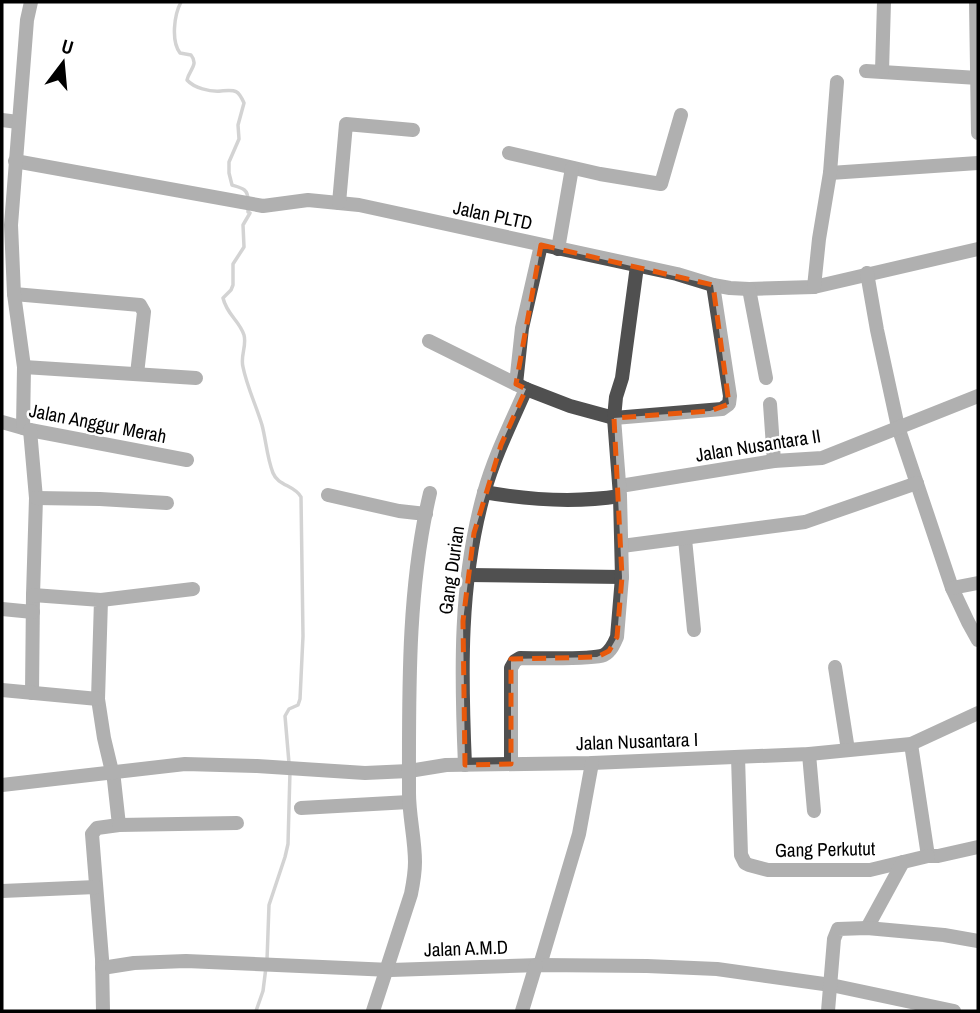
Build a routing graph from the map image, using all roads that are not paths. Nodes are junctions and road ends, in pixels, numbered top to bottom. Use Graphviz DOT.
graph roads {
  1 [pos="32,2"];
  2 [pos="884,2"];
  3 [pos="976,2"];
  4 [pos="866,71"];
  5 [pos="882,71"];
  6 [pos="978,78"];
  7 [pos="837,82"];
  8 [pos="681,115"];
  9 [pos="2,120"];
  10 [pos="19,122"];
  11 [pos="413,130"];
  12 [pos="978,133"];
  13 [pos="509,153"];
  14 [pos="15,161"];
  15 [pos="978,163"];
  16 [pos="572,168"];
  17 [pos="830,173"];
  18 [pos="339,203"];
  19 [pos="541,245"];
  20 [pos="558,249"];
  21 [pos="978,249"];
  22 [pos="637,266"];
  23 [pos="867,273"];
  24 [pos="713,285"];
  25 [pos="814,287"];
  26 [pos="750,289"];
  27 [pos="13,294"];
  28 [pos="429,341"];
  29 [pos="24,367"];
  30 [pos="137,374"];
  31 [pos="196,378"];
  32 [pos="766,378"];
  33 [pos="521,386"];
  34 [pos="978,396"];
  35 [pos="770,404"];
  36 [pos="614,418"];
  37 [pos="2,422"];
  38 [pos="898,427"];
  39 [pos="26,429"];
  40 [pos="187,460"];
  41 [pos="774,461"];
  42 [pos="917,483"];
  43 [pos="620,491"];
  44 [pos="484,492"];
  45 [pos="430,493"];
  46 [pos="328,495"];
  47 [pos="36,498"];
  48 [pos="167,503"];
  49 [pos="426,514"];
  50 [pos="685,539"];
  51 [pos="622,546"];
  52 [pos="468,575"];
  53 [pos="622,577"];
  54 [pos="978,583"];
  55 [pos="953,588"];
  56 [pos="193,589"];
  57 [pos="33,595"];
  58 [pos="101,600"];
  59 [pos="2,609"];
  60 [pos="33,612"];
  61 [pos="694,630"];
  62 [pos="978,640"];
  63 [pos="835,667"];
  64 [pos="2,690"];
  65 [pos="32,693"];
  66 [pos="98,699"];
  67 [pos="978,713"];
  68 [pos="911,744"];
  69 [pos="848,750"];
  70 [pos="809,754"];
  71 [pos="738,757"];
  72 [pos="592,763"];
  73 [pos="511,764"];
  74 [pos="465,765"];
  75 [pos="409,771"];
  76 [pos="112,772"];
  77 [pos="2,785"];
  78 [pos="409,803"];
  79 [pos="301,808"];
  80 [pos="814,811"];
  81 [pos="237,823"];
  82 [pos="119,825"];
  83 [pos="978,847"];
  84 [pos="928,856"];
  85 [pos="903,862"];
  86 [pos="96,887"];
  87 [pos="2,891"];
  88 [pos="867,928"];
  89 [pos="978,942"];
  90 [pos="538,965"];
  91 [pos="102,968"];
  92 [pos="387,969"];
  93 [pos="831,985"];
  94 [pos="103,1011"];
  95 [pos="373,1011"];
  96 [pos="513,1011"];
  97 [pos="522,1011"];
  98 [pos="828,1011"];
  99 [pos="954,1011"];
  1 -- 10 [label="street"];
  2 -- 5 [label="street"];
  3 -- 6 [label="street"];
  4 -- 5 [label="street"];
  5 -- 6 [label="street"];
  6 -- 12 [label="street"];
  7 -- 17 [label="street"];
  8 -- 16 [label="street"];
  9 -- 10 [label="street"];
  10 -- 14 [label="street"];
  11 -- 18 [label="street"];
  13 -- 16 [label="street"];
  14 -- 18 [label="street, Jalan PLTD"];
  14 -- 27 [label="street"];
  15 -- 17 [label="street"];
  16 -- 20 [label="street"];
  17 -- 25 [label="street"];
  18 -- 19 [label="street, Jalan PLTD"];
  19 -- 20 [label="street, Jalan PLTD"];
  19 -- 33 [label="street, Gang Durian"];
  20 -- 22 [label="street, Jalan PLTD"];
  21 -- 23 [label="street, Jalan PLTD"];
  22 -- 24 [label="street, Jalan PLTD"];
  22 -- 36 [label="street"];
  23 -- 25 [label="street, Jalan PLTD"];
  23 -- 38 [label="street"];
  24 -- 26 [label="street, Jalan PLTD"];
  24 -- 36 [label="street"];
  25 -- 26 [label="street, Jalan PLTD"];
  26 -- 32 [label="street"];
  27 -- 29 [label="street"];
  27 -- 30 [label="street"];
  28 -- 33 [label="street"];
  29 -- 30 [label="street"];
  29 -- 39 [label="street"];
  30 -- 31 [label="street"];
  33 -- 36 [label="street"];
  33 -- 44 [label="street, Gang Durian"];
  34 -- 38 [label="street, Jalan Nusantara II"];
  35 -- 41 [label="street"];
  36 -- 43 [label="street"];
  37 -- 39 [label="street, Jalan Anggur Merah"];
  38 -- 41 [label="street, Jalan Nusantara II"];
  38 -- 42 [label="street"];
  39 -- 40 [label="street, Jalan Anggur Merah"];
  39 -- 47 [label="street"];
  41 -- 43 [label="street, Jalan Nusantara II"];
  42 -- 50 [label="street"];
  42 -- 55 [label="street"];
  43 -- 44 [label="street, Jalan Nusantara II"];
  43 -- 51 [label="street"];
  44 -- 52 [label="street, Gang Durian"];
  45 -- 49 [label="street"];
  46 -- 49 [label="street"];
  47 -- 48 [label="street"];
  47 -- 57 [label="street"];
  49 -- 75 [label="street"];
  50 -- 51 [label="street"];
  50 -- 61 [label="street"];
  51 -- 53 [label="street"];
  52 -- 53 [label="street"];
  52 -- 74 [label="street, Gang Durian"];
  53 -- 73 [label="street"];
  54 -- 55 [label="street"];
  55 -- 62 [label="street"];
  56 -- 58 [label="street"];
  57 -- 58 [label="street"];
  57 -- 60 [label="street"];
  58 -- 66 [label="street"];
  59 -- 60 [label="street"];
  60 -- 65 [label="street"];
  63 -- 69 [label="street"];
  64 -- 65 [label="street"];
  65 -- 66 [label="street"];
  66 -- 76 [label="street"];
  67 -- 68 [label="street, Jalan Nusantara I"];
  68 -- 69 [label="street, Jalan Nusantara I"];
  68 -- 84 [label="street"];
  69 -- 70 [label="street, Jalan Nusantara I"];
  70 -- 71 [label="street, Jalan Nusantara I"];
  70 -- 80 [label="street"];
  71 -- 72 [label="street, Jalan Nusantara I"];
  71 -- 85 [label="street, Gang Perkutut"];
  72 -- 73 [label="street, Jalan Nusantara I"];
  72 -- 90 [label="street"];
  73 -- 74 [label="street, Jalan Nusantara I"];
  74 -- 75 [label="street, Jalan Nusantara I"];
  75 -- 76 [label="street, Jalan Nusantara I"];
  75 -- 78 [label="street"];
  76 -- 77 [label="street, Jalan Nusantara I"];
  76 -- 82 [label="street"];
  78 -- 79 [label="street"];
  78 -- 92 [label="street"];
  81 -- 82 [label="street"];
  82 -- 86 [label="street"];
  83 -- 84 [label="street, Gang Perkutut"];
  84 -- 85 [label="street, Gang Perkutut"];
  85 -- 88 [label="street"];
  86 -- 87 [label="street"];
  86 -- 91 [label="street"];
  88 -- 89 [label="street"];
  88 -- 93 [label="street"];
  90 -- 92 [label="street, Jalan A.M.D"];
  90 -- 93 [label="street, Jalan A.M.D"];
  90 -- 97 [label="street"];
  91 -- 92 [label="street, Jalan A.M.D"];
  91 -- 94 [label="street"];
  92 -- 95 [label="street"];
  93 -- 98 [label="street"];
  93 -- 99 [label="street, Jalan A.M.D"];
  96 -- 97 [label="street"];
}
